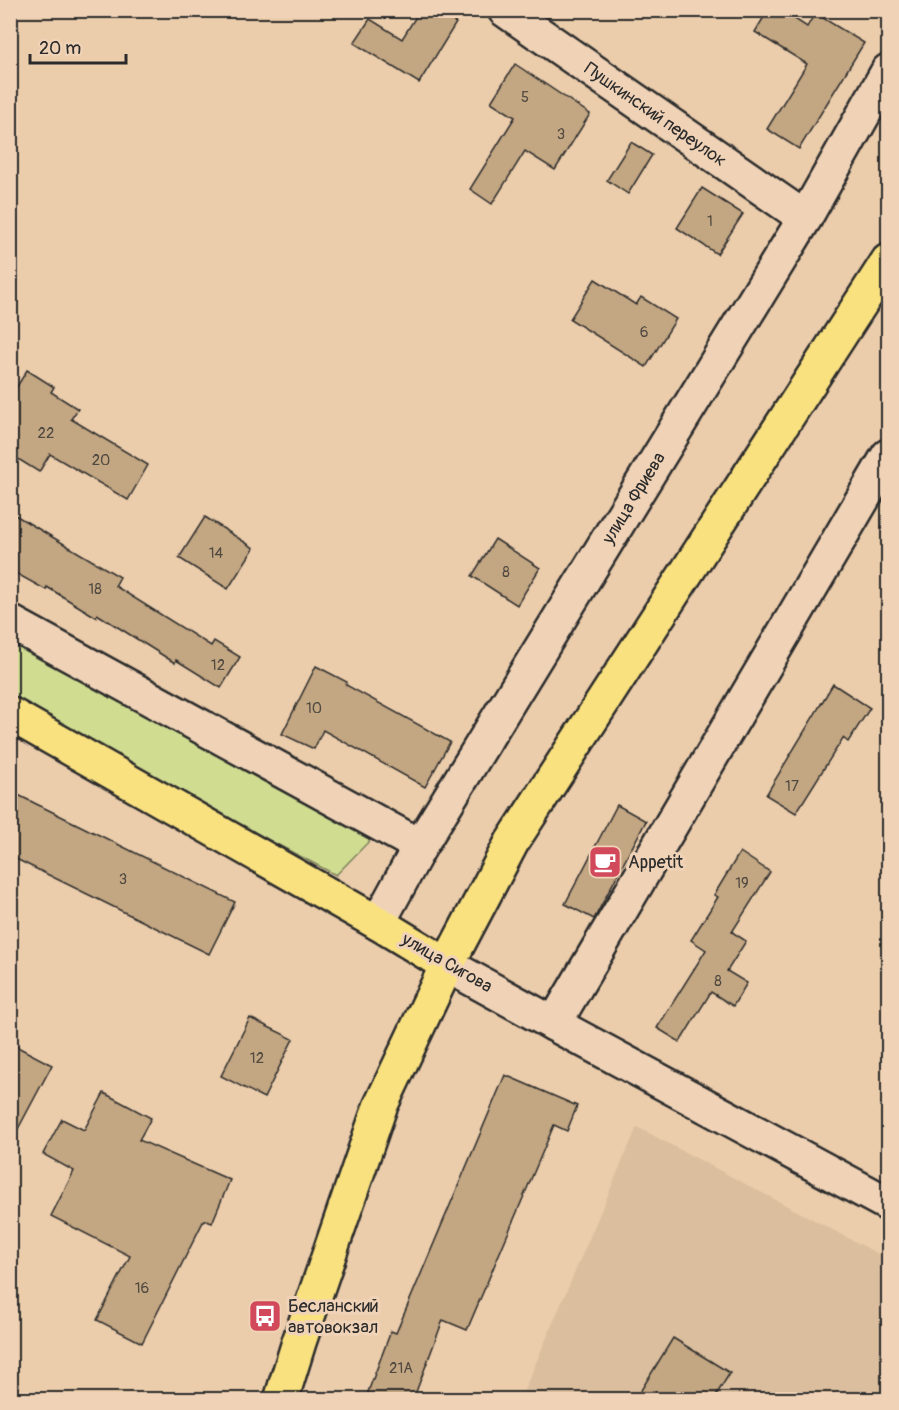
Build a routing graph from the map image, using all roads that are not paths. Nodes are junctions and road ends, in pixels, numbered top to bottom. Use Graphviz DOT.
graph roads {
  1 [pos="505,10"];
  2 [pos="888,71"];
  3 [pos="805,218"];
  4 [pos="888,261"];
  5 [pos="888,456"];
  6 [pos="10,622"];
  7 [pos="10,714"];
  8 [pos="420,846"];
  9 [pos="378,923"];
  10 [pos="447,965"];
  11 [pos="554,1024"];
  12 [pos="888,1204"];
  13 [pos="281,1400"];
  1 -- 3 [label="street, Пушкинский переулок"];
  2 -- 3 [label="street, улица Фриева"];
  3 -- 8 [label="street, улица Фриева"];
  4 -- 10 [label="main road"];
  5 -- 11 [label="street"];
  6 -- 8 [label="street"];
  7 -- 9 [label="main road, улица Сигова"];
  8 -- 9 [label="street, улица Фриева"];
  9 -- 10 [label="main road, улица Сигова"];
  10 -- 11 [label="street, улица Сигова"];
  10 -- 13 [label="main road"];
  11 -- 12 [label="street, улица Сигова"];
}
